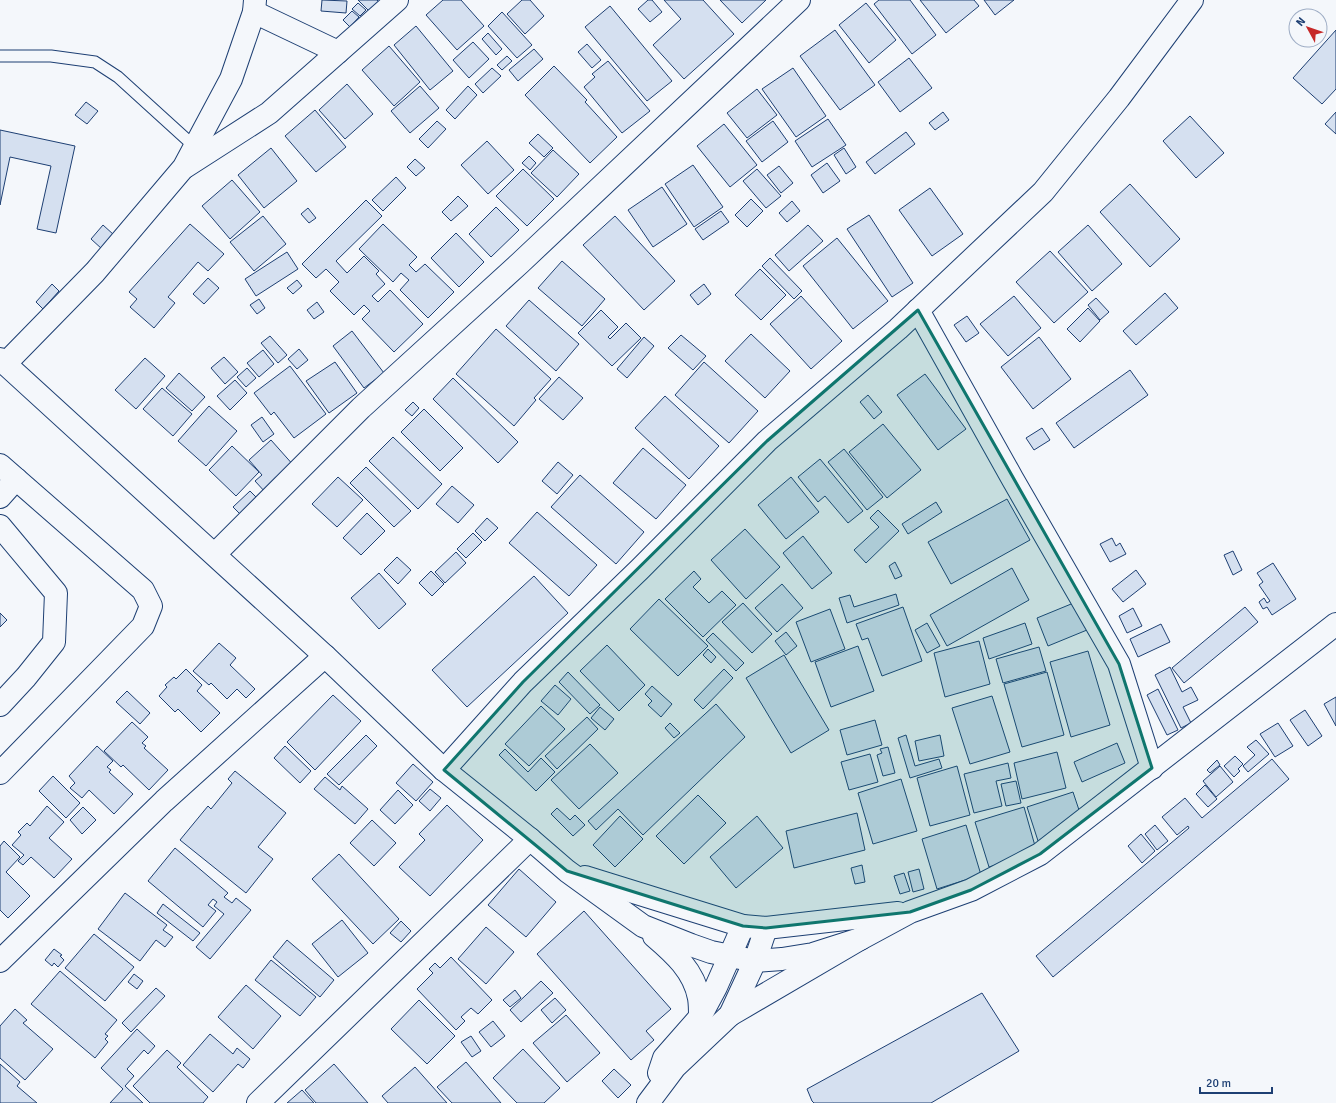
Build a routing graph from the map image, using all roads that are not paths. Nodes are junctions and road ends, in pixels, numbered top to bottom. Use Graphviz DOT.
graph roads {
  1 [pos="397,0"];
  2 [pos="799,0"];
  3 [pos="1192,0"];
  4 [pos="254,6"];
  5 [pos="338,52"];
  6 [pos="0,56"];
  7 [pos="195,147"];
  8 [pos="184,167"];
  9 [pos="918,310"];
  10 [pos="3,361"];
  11 [pos="0,465"];
  12 [pos="16,479"];
  13 [pos="0,496"];
  14 [pos="0,526"];
  15 [pos="214,554"];
  16 [pos="1336,624"];
  17 [pos="325,656"];
  18 [pos="0,705"];
  19 [pos="1152,768"];
  20 [pos="444,770"];
  21 [pos="0,773"];
  22 [pos="530,839"];
  23 [pos="567,871"];
  24 [pos="910,912"];
  25 [pos="643,926"];
  26 [pos="743,926"];
  27 [pos="766,928"];
  28 [pos="860,939"];
  29 [pos="730,955"];
  30 [pos="755,961"];
  31 [pos="0,962"];
  32 [pos="730,1015"];
  33 [pos="700,1017"];
  34 [pos="258,1103"];
  35 [pos="648,1103"];
  1 -- 5 [label="street"];
  2 -- 15 [label="street"];
  3 -- 9 [label="street"];
  4 -- 5 [label="street"];
  4 -- 7 [label="street"];
  5 -- 8 [label="street"];
  6 -- 7 [label="lane"];
  7 -- 8 [label="street"];
  8 -- 10 [label="street"];
  9 -- 19 [label="street"];
  9 -- 20 [label="street"];
  10 -- 15 [label="street"];
  11 -- 12 [label="street"];
  12 -- 13 [label="street"];
  12 -- 21 [label="street"];
  14 -- 18 [label="street"];
  15 -- 17 [label="street"];
  16 -- 19 [label="street"];
  17 -- 20 [label="street"];
  17 -- 31 [label="street"];
  19 -- 24 [label="street"];
  20 -- 22 [label="street"];
  22 -- 23 [label="street"];
  22 -- 34 [label="street"];
  23 -- 25 [label="street"];
  23 -- 26 [label="street"];
  24 -- 27 [label="street"];
  24 -- 28 [label="street"];
  25 -- 29 [label="street"];
  25 -- 33 [label="street"];
  26 -- 27 [label="street"];
  26 -- 29 [label="street"];
  27 -- 30 [label="street"];
  28 -- 30 [label="street"];
  28 -- 32 [label="street"];
  29 -- 30 [label="street"];
  29 -- 33 [label="street"];
  30 -- 32 [label="street"];
  32 -- 35 [label="street"];
  33 -- 35 [label="street"];
}
